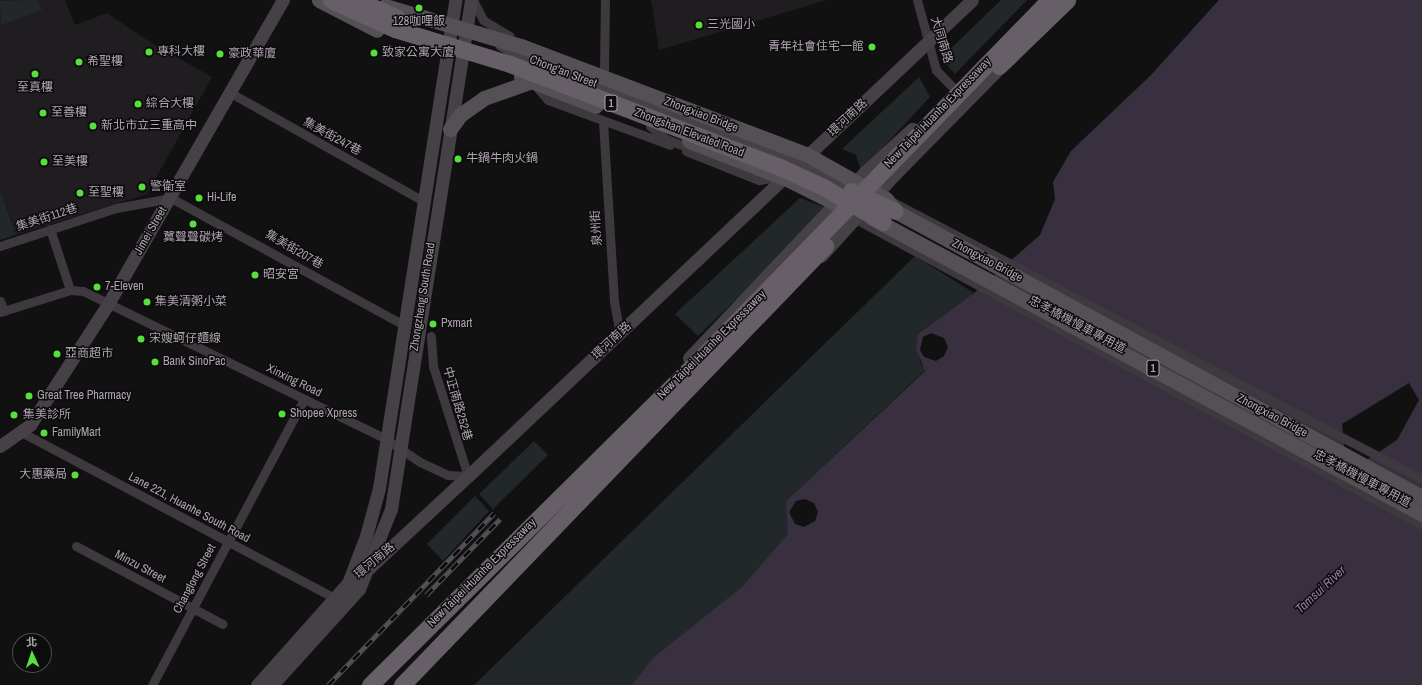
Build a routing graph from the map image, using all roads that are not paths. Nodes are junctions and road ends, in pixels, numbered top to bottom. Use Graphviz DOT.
graph roads {
  1 [pos="283,0"];
  2 [pos="319,0"];
  3 [pos="331,0"];
  4 [pos="356,0"];
  5 [pos="370,0"];
  6 [pos="455,0"];
  7 [pos="472,0"];
  8 [pos="605,0"];
  9 [pos="916,0"];
  10 [pos="972,0"];
  11 [pos="1044,0"];
  12 [pos="1049,0"];
  13 [pos="1067,0"];
  14 [pos="450,27"];
  15 [pos="466,31"];
  16 [pos="492,34"];
  17 [pos="928,42"];
  18 [pos="446,51"];
  19 [pos="462,56"];
  20 [pos="493,66"];
  21 [pos="604,70"];
  22 [pos="532,82"];
  23 [pos="952,87"];
  24 [pos="229,92"];
  25 [pos="965,101"];
  26 [pos="603,121"];
  27 [pos="737,122"];
  28 [pos="650,126"];
  29 [pos="450,129"];
  30 [pos="732,136"];
  31 [pos="901,140"];
  32 [pos="726,150"];
  33 [pos="802,162"];
  34 [pos="720,165"];
  35 [pos="790,174"];
  36 [pos="171,198"];
  37 [pos="858,201"];
  38 [pos="423,202"];
  39 [pos="888,211"];
  40 [pos="50,230"];
  41 [pos="0,246"];
  42 [pos="70,290"];
  43 [pos="0,301"];
  44 [pos="108,304"];
  45 [pos="2,312"];
  46 [pos="404,325"];
  47 [pos="620,334"];
  48 [pos="431,336"];
  49 [pos="304,399"];
  50 [pos="22,433"];
  51 [pos="386,439"];
  52 [pos="0,446"];
  53 [pos="399,448"];
  54 [pos="468,476"];
  55 [pos="1422,479"];
  56 [pos="1422,497"];
  57 [pos="1422,514"];
  58 [pos="1422,525"];
  59 [pos="228,542"];
  60 [pos="76,546"];
  61 [pos="370,567"];
  62 [pos="353,586"];
  63 [pos="334,597"];
  64 [pos="345,604"];
  65 [pos="193,608"];
  66 [pos="223,624"];
  67 [pos="458,627"];
  68 [pos="283,683"];
  69 [pos="152,685"];
  70 [pos="257,685"];
  71 [pos="272,685"];
  72 [pos="365,685"];
  73 [pos="370,685"];
  74 [pos="386,685"];
  75 [pos="403,685"];
  76 [pos="414,685"];
  1 -- 24 [label="street, Jimei Street"];
  2 -- 18 [label="main road, Chong'an Street / 1"];
  3 -- 39 [label="highway, Zhongshan Elevated Road / 1"];
  4 -- 39 [label="highway, Zhongshan Elevated Road / 1"];
  5 -- 14 [label="main road, Chong'an Street / 1"];
  6 -- 14 [label="street, Zhongzheng South Road"];
  7 -- 15 [label="street, Zhongzheng South Road"];
  7 -- 16 [label="street, Chong'an Street"];
  8 -- 21 [label="street"];
  9 -- 17 [label="street, 大同南路"];
  10 -- 17 [label="street, 環河南路"];
  11 -- 23 [label="street"];
  12 -- 73 [label="highway, New Taipei Huanhe Expressaway"];
  13 -- 25 [label="street"];
  13 -- 67 [label="highway, New Taipei Huanhe Expressaway"];
  14 -- 15 [label="main road, Chong'an Street / 1"];
  14 -- 18 [label="street, Zhongzheng South Road"];
  15 -- 16 [label="main road, Chong'an Street / 1"];
  15 -- 19 [label="street, Zhongzheng South Road"];
  16 -- 21 [label="street, Chong'an Street"];
  16 -- 30 [label="street, Chong'an Street"];
  16 -- 39 [label="main road, Zhongxiao Bridge / 1"];
  17 -- 23 [label="street, 大同南路"];
  17 -- 33 [label="street, 環河南路"];
  18 -- 19 [label="main road, Chong'an Street / 1"];
  18 -- 38 [label="street, Zhongzheng South Road"];
  19 -- 20 [label="main road, Chong'an Street / 1"];
  19 -- 29 [label="street, Zhongzheng South Road"];
  20 -- 22 [label="main road, Chong'an Street / 1"];
  20 -- 32 [label="street, Chong'an Street"];
  21 -- 27 [label="street, Chong'an Street"];
  22 -- 26 [label="street, Chong'an Street"];
  22 -- 28 [label="main road, Zhongxiao Bridge / 1"];
  22 -- 29 [label="main road"];
  23 -- 25 [label="street, 大同南路"];
  23 -- 31 [label="street"];
  24 -- 36 [label="street, Jimei Street"];
  24 -- 38 [label="street, 集美街247巷"];
  25 -- 37 [label="street"];
  26 -- 34 [label="street, Chong'an Street"];
  26 -- 47 [label="street, 泉州街"];
  27 -- 30 [label="street"];
  27 -- 33 [label="street, Chong'an Street"];
  28 -- 39 [label="main road, Zhongxiao Bridge / 1"];
  28 -- 58 [label="street, 忠孝橋機慢車專用道"];
  29 -- 53 [label="street, Zhongzheng South Road"];
  30 -- 32 [label="street"];
  30 -- 33 [label="street, Chong'an Street"];
  31 -- 37 [label="highway"];
  32 -- 34 [label="street"];
  32 -- 35 [label="street, Chong'an Street"];
  33 -- 35 [label="street, 環河南路"];
  33 -- 37 [label="street, Chong'an Street"];
  34 -- 35 [label="street, Chong'an Street"];
  35 -- 37 [label="street, Chong'an Street"];
  35 -- 47 [label="street, 環河南路"];
  36 -- 40 [label="street, 集美街112巷"];
  36 -- 44 [label="street, Jimei Street"];
  36 -- 46 [label="street, 集美街207巷"];
  37 -- 72 [label="street"];
  37 -- 74 [label="highway"];
  37 -- 75 [label="street"];
  38 -- 46 [label="street, Zhongzheng South Road"];
  39 -- 55 [label="street, 忠孝橋機慢車專用道"];
  39 -- 56 [label="main road, Zhongxiao Bridge / 1"];
  39 -- 57 [label="main road, Zhongxiao Bridge / 1"];
  40 -- 41 [label="street, 集美街112巷"];
  40 -- 42 [label="street"];
  42 -- 44 [label="street, Xinxing Road"];
  42 -- 45 [label="street"];
  43 -- 45 [label="street"];
  44 -- 49 [label="street, Xinxing Road"];
  44 -- 50 [label="street, Jimei Street"];
  46 -- 51 [label="street, Zhongzheng South Road"];
  47 -- 54 [label="street, 環河南路"];
  48 -- 54 [label="street, 中正南路252巷"];
  49 -- 51 [label="street, Xinxing Road"];
  49 -- 59 [label="street, Changlong Street"];
  50 -- 52 [label="street, Jimei Street"];
  50 -- 59 [label="street, Lane 221, Huanhe South Road"];
  51 -- 53 [label="street, Xinxing Road"];
  51 -- 62 [label="street, Zhongzheng South Road"];
  53 -- 54 [label="street, Xinxing Road"];
  53 -- 61 [label="street, Zhongzheng South Road"];
  54 -- 61 [label="street, 環河南路"];
  59 -- 63 [label="street, Lane 221, Huanhe South Road"];
  59 -- 65 [label="street, Changlong Street"];
  60 -- 65 [label="street, Minzu Street"];
  61 -- 62 [label="street, Zhongzheng South Road"];
  62 -- 63 [label="street, 環河南路"];
  62 -- 64 [label="street"];
  63 -- 64 [label="street, Lane 221, Huanhe South Road"];
  63 -- 70 [label="street, 環河南路"];
  64 -- 68 [label="street"];
  64 -- 71 [label="street"];
  65 -- 66 [label="street, Minzu Street"];
  65 -- 69 [label="street, Changlong Street"];
  67 -- 75 [label="highway, New Taipei Huanhe Expressaway"];
  67 -- 76 [label="highway"];
}
